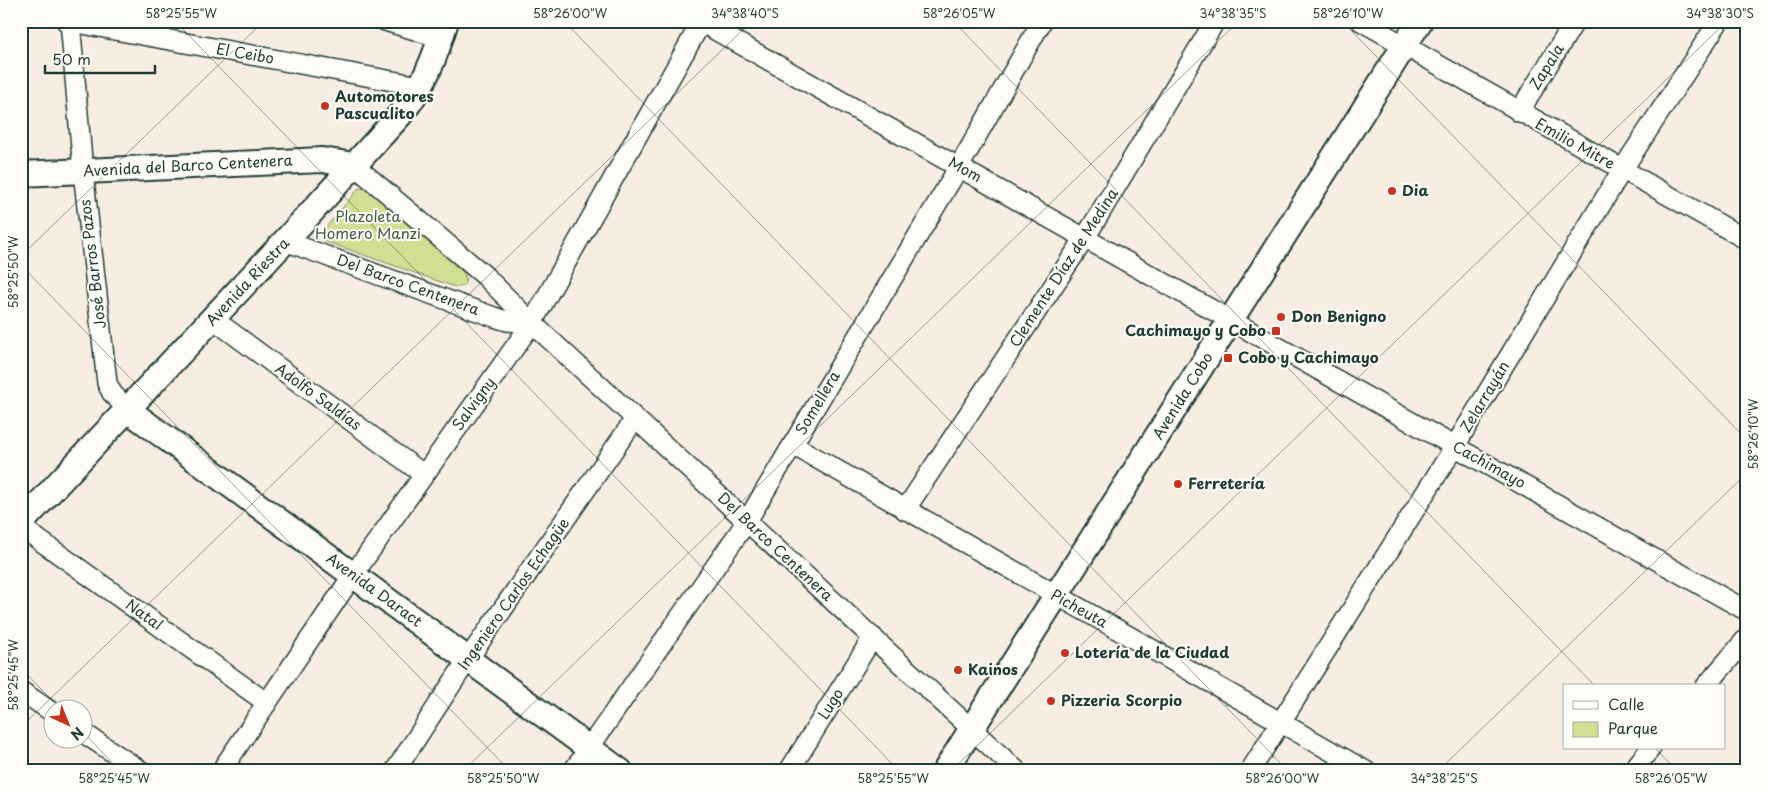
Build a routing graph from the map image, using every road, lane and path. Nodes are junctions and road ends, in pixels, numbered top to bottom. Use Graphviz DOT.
graph roads {
  1 [pos="385,21"];
  2 [pos="1042,21"];
  3 [pos="1215,21"];
  4 [pos="1361,21"];
  5 [pos="1420,21"];
  6 [pos="1575,21"];
  7 [pos="1718,21"];
  8 [pos="68,22"];
  9 [pos="700,22"];
  10 [pos="443,30"];
  11 [pos="1404,46"];
  12 [pos="420,86"];
  13 [pos="1519,112"];
  14 [pos="354,165"];
  15 [pos="959,166"];
  16 [pos="1622,170"];
  17 [pos="83,171"];
  18 [pos="21,174"];
  19 [pos="1085,238"];
  20 [pos="1747,240"];
  21 [pos="285,241"];
  22 [pos="213,320"];
  23 [pos="1231,320"];
  24 [pos="532,323"];
  25 [pos="128,410"];
  26 [pos="635,419"];
  27 [pos="793,445"];
  28 [pos="1455,446"];
  29 [pos="423,474"];
  30 [pos="905,510"];
  31 [pos="747,522"];
  32 [pos="21,524"];
  33 [pos="21,527"];
  34 [pos="353,575"];
  35 [pos="1056,596"];
  36 [pos="1747,611"];
  37 [pos="872,637"];
  38 [pos="1747,638"];
  39 [pos="468,660"];
  40 [pos="1708,684"];
  41 [pos="21,691"];
  42 [pos="267,704"];
  43 [pos="42,705"];
  44 [pos="1280,722"];
  45 [pos="972,728"];
  46 [pos="92,738"];
  47 [pos="589,748"];
  48 [pos="1649,750"];
  49 [pos="142,771"];
  50 [pos="221,771"];
  51 [pos="395,771"];
  52 [pos="573,771"];
  53 [pos="620,771"];
  54 [pos="789,771"];
  55 [pos="945,771"];
  56 [pos="1018,771"];
  57 [pos="1250,771"];
  58 [pos="1366,771"];
  59 [pos="1632,771"];
  1 -- 10 [label="street"];
  2 -- 15 [label="street, Somellera"];
  3 -- 19 [label="street, Clemente Díaz de Medina"];
  4 -- 11 [label="street, Emilio Mitre"];
  5 -- 11 [label="main road, Avenida Cobo"];
  6 -- 13 [label="street, Zapala"];
  7 -- 16 [label="street, Zelarrayán"];
  8 -- 12 [label="street, El Ceibo"];
  8 -- 17 [label="street, José Barros Pazos"];
  9 -- 15 [label="street, Mom"];
  9 -- 24 [label="street, Salvigny"];
  10 -- 12 [label="main road, Avenida Riestra"];
  11 -- 13 [label="street, Emilio Mitre"];
  11 -- 23 [label="main road, Avenida Cobo"];
  12 -- 14 [label="main road, Avenida Riestra"];
  13 -- 16 [label="street, Emilio Mitre"];
  14 -- 17 [label="main road, Avenida del Barco Centenera"];
  14 -- 21 [label="main road, Avenida Riestra"];
  14 -- 24 [label="street, Del Barco Centenera"];
  15 -- 19 [label="street, Mom"];
  15 -- 27 [label="street, Somellera"];
  16 -- 20 [label="street, Emilio Mitre"];
  16 -- 28 [label="street, Zelarrayán"];
  17 -- 18 [label="main road, Avenida del Barco Centenera"];
  17 -- 25 [label="street, José Barros Pazos"];
  19 -- 23 [label="street, Mom"];
  19 -- 30 [label="street, Clemente Díaz de Medina"];
  21 -- 22 [label="main road, Avenida Riestra"];
  21 -- 24 [label="street, Del Barco Centenera"];
  22 -- 25 [label="main road, Avenida Riestra"];
  22 -- 29 [label="street, Adolfo Saldías"];
  23 -- 28 [label="street, Cachimayo"];
  23 -- 35 [label="main road, Avenida Cobo"];
  24 -- 26 [label="street, Del Barco Centenera"];
  24 -- 29 [label="street, Salvigny"];
  25 -- 32 [label="main road, Avenida Riestra"];
  25 -- 34 [label="main road, Avenida Daract"];
  26 -- 31 [label="street, Del Barco Centenera"];
  26 -- 39 [label="street, Ingeniero Carlos Echagüe"];
  27 -- 30 [label="street, Picheuta"];
  27 -- 31 [label="street, Somellera"];
  28 -- 36 [label="street, Cachimayo"];
  28 -- 44 [label="street, Zelarrayán"];
  29 -- 34 [label="street, Salvigny"];
  30 -- 35 [label="street, Picheuta"];
  31 -- 37 [label="street, Del Barco Centenera"];
  31 -- 47 [label="street, Somellera"];
  33 -- 42 [label="street, Natal"];
  34 -- 39 [label="main road, Avenida Daract"];
  34 -- 42 [label="street, Salvigny"];
  35 -- 44 [label="street, Picheuta"];
  35 -- 45 [label="main road, Avenida Cobo"];
  37 -- 45 [label="street, Del Barco Centenera"];
  37 -- 54 [label="street, Lugo"];
  38 -- 40 [label="street"];
  39 -- 47 [label="main road, Avenida Daract"];
  39 -- 51 [label="street, Ingeniero Carlos Echagüe"];
  41 -- 43 [label="street"];
  42 -- 50 [label="street, Salvigny"];
  44 -- 57 [label="street, Zelarrayán"];
  44 -- 58 [label="street, Picheuta"];
  45 -- 55 [label="main road, Avenida Cobo"];
  45 -- 56 [label="street, Del Barco Centenera"];
  46 -- 49 [label="street"];
  47 -- 52 [label="street, Somellera"];
  47 -- 53 [label="main road, Avenida Daract"];
  48 -- 59 [label="street"];
}
